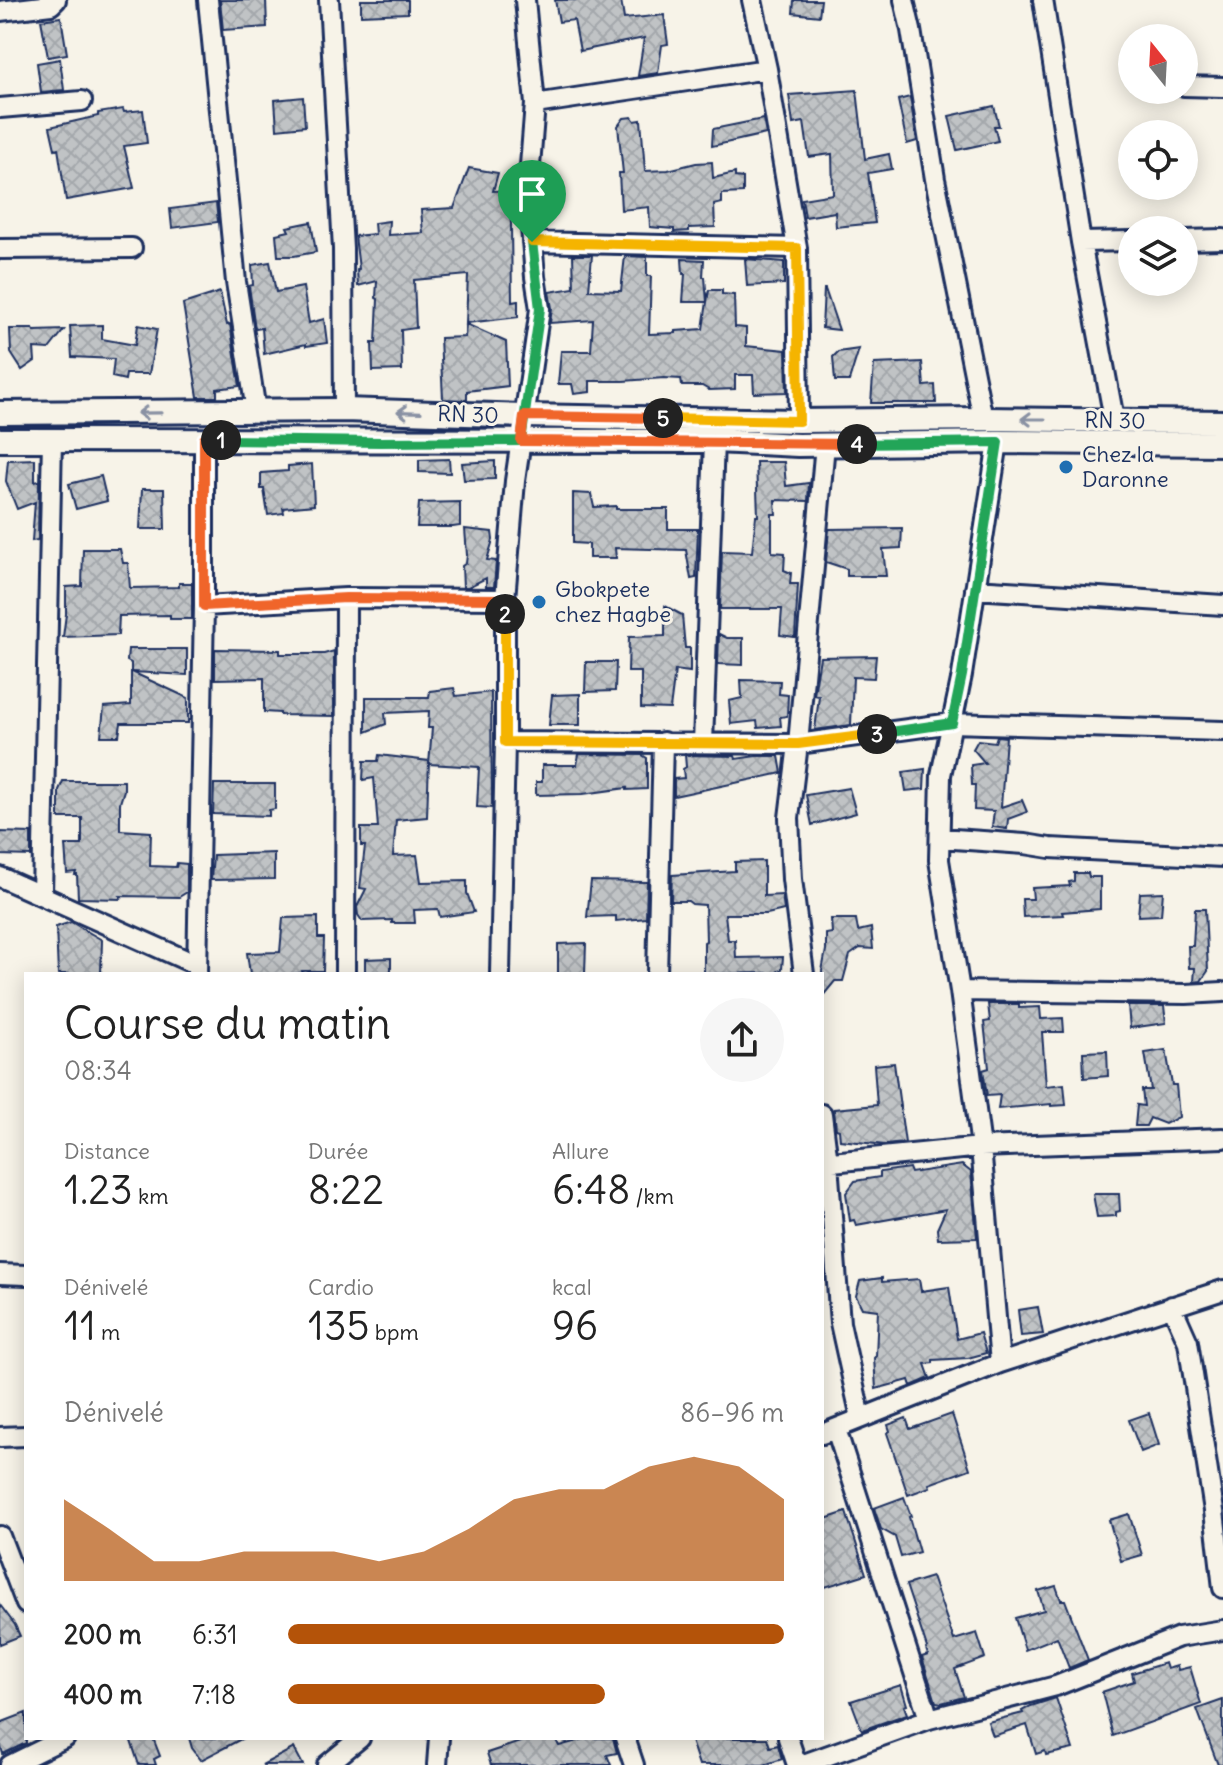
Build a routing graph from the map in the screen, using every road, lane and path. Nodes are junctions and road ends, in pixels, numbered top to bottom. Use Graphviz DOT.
graph roads {
  1 [pos="56,0"];
  2 [pos="208,0"];
  3 [pos="329,0"];
  4 [pos="525,0"];
  5 [pos="752,0"];
  6 [pos="904,0"];
  7 [pos="1043,0"];
  8 [pos="0,11"];
  9 [pos="767,69"];
  10 [pos="1198,86"];
  11 [pos="1223,87"];
  12 [pos="82,101"];
  13 [pos="535,104"];
  14 [pos="0,108"];
  15 [pos="1223,239"];
  16 [pos="1198,240"];
  17 [pos="1118,241"];
  18 [pos="532,242"];
  19 [pos="1081,242"];
  20 [pos="132,248"];
  21 [pos="797,248"];
  22 [pos="0,249"];
  23 [pos="344,410"];
  24 [pos="256,411"];
  25 [pos="0,413"];
  26 [pos="524,416"];
  27 [pos="983,419"];
  28 [pos="1114,419"];
  29 [pos="799,421"];
  30 [pos="1223,422"];
  31 [pos="204,439"];
  32 [pos="0,440"];
  33 [pos="52,440"];
  34 [pos="521,441"];
  35 [pos="714,441"];
  36 [pos="998,442"];
  37 [pos="825,444"];
  38 [pos="1223,444"];
  39 [pos="975,589"];
  40 [pos="346,598"];
  41 [pos="505,599"];
  42 [pos="1223,605"];
  43 [pos="204,606"];
  44 [pos="952,723"];
  45 [pos="1223,731"];
  46 [pos="505,742"];
  47 [pos="663,742"];
  48 [pos="703,743"];
  49 [pos="798,744"];
  50 [pos="940,838"];
  51 [pos="1223,857"];
  52 [pos="0,877"];
  53 [pos="42,894"];
  54 [pos="197,970"];
  55 [pos="345,972"];
  56 [pos="500,972"];
  57 [pos="657,972"];
  58 [pos="804,972"];
  59 [pos="960,991"];
  60 [pos="1223,992"];
  61 [pos="1223,1138"];
  62 [pos="981,1147"];
  63 [pos="825,1163"];
  64 [pos="0,1274"];
  65 [pos="24,1275"];
  66 [pos="1223,1290"];
  67 [pos="1172,1306"];
  68 [pos="831,1323"];
  69 [pos="1000,1363"];
  70 [pos="861,1418"];
  71 [pos="829,1431"];
  72 [pos="24,1436"];
  73 [pos="0,1437"];
  74 [pos="0,1536"];
  75 [pos="1223,1588"];
  76 [pos="24,1599"];
  77 [pos="1223,1630"];
  78 [pos="929,1719"];
  79 [pos="61,1740"];
  80 [pos="358,1740"];
  81 [pos="439,1740"];
  82 [pos="626,1740"];
  83 [pos="789,1740"];
  84 [pos="10,1765"];
  85 [pos="327,1765"];
  86 [pos="437,1765"];
  87 [pos="634,1765"];
  88 [pos="799,1765"];
  1 -- 8 [label="street"];
  2 -- 24 [label="street"];
  3 -- 23 [label="street"];
  4 -- 13 [label="street"];
  5 -- 9 [label="street"];
  6 -- 27 [label="street"];
  7 -- 19 [label="street"];
  9 -- 13 [label="street"];
  9 -- 21 [label="street"];
  10 -- 11 [label="street"];
  12 -- 14 [label="street"];
  13 -- 18 [label="street"];
  15 -- 16 [label="street"];
  17 -- 19 [label="street"];
  18 -- 21 [label="street"];
  18 -- 26 [label="street"];
  19 -- 28 [label="street"];
  20 -- 22 [label="street"];
  21 -- 29 [label="street"];
  23 -- 24 [label="main road, RN 30 / RN 30"];
  26 -- 23 [label="main road, RN 30 / RN 30, one-way"];
  24 -- 25 [label="main road, RN 30 / RN 30, one-way"];
  26 -- 29 [label="main road, RN 30 / RN 30"];
  26 -- 34 [label="street"];
  28 -- 27 [label="main road, RN 30 / RN 30, one-way"];
  27 -- 29 [label="main road, RN 30 / RN 30"];
  28 -- 30 [label="main road, RN 30 / RN 30"];
  31 -- 33 [label="main road, RN 30"];
  31 -- 34 [label="main road, RN 30"];
  31 -- 43 [label="street"];
  32 -- 33 [label="main road, RN 30"];
  33 -- 53 [label="street"];
  34 -- 35 [label="main road, RN 30"];
  34 -- 41 [label="street"];
  35 -- 37 [label="main road, RN 30"];
  35 -- 48 [label="street"];
  36 -- 37 [label="main road, RN 30"];
  36 -- 38 [label="main road, RN 30"];
  36 -- 39 [label="street"];
  37 -- 49 [label="street"];
  39 -- 42 [label="street"];
  39 -- 44 [label="street"];
  40 -- 41 [label="street"];
  40 -- 43 [label="street"];
  40 -- 55 [label="street"];
  41 -- 46 [label="street"];
  43 -- 54 [label="street"];
  44 -- 45 [label="street"];
  44 -- 49 [label="street"];
  44 -- 50 [label="street"];
  46 -- 47 [label="street"];
  46 -- 56 [label="street"];
  47 -- 48 [label="street"];
  47 -- 57 [label="street"];
  48 -- 49 [label="street"];
  49 -- 58 [label="street"];
  50 -- 51 [label="street"];
  50 -- 59 [label="street"];
  52 -- 53 [label="street"];
  53 -- 54 [label="street"];
  59 -- 60 [label="street"];
  59 -- 62 [label="street"];
  61 -- 62 [label="street"];
  62 -- 63 [label="street"];
  62 -- 69 [label="street"];
  63 -- 68 [label="street"];
  64 -- 65 [label="street"];
  66 -- 67 [label="street"];
  67 -- 69 [label="street"];
  67 -- 75 [label="street"];
  68 -- 70 [label="street"];
  69 -- 70 [label="street"];
  70 -- 71 [label="street"];
  71 -- 78 [label="street"];
  72 -- 73 [label="street"];
  74 -- 76 [label="street"];
  77 -- 78 [label="street"];
  78 -- 88 [label="street"];
  79 -- 84 [label="street"];
  80 -- 85 [label="street"];
  81 -- 86 [label="street"];
  82 -- 87 [label="street"];
  83 -- 88 [label="street"];
}
